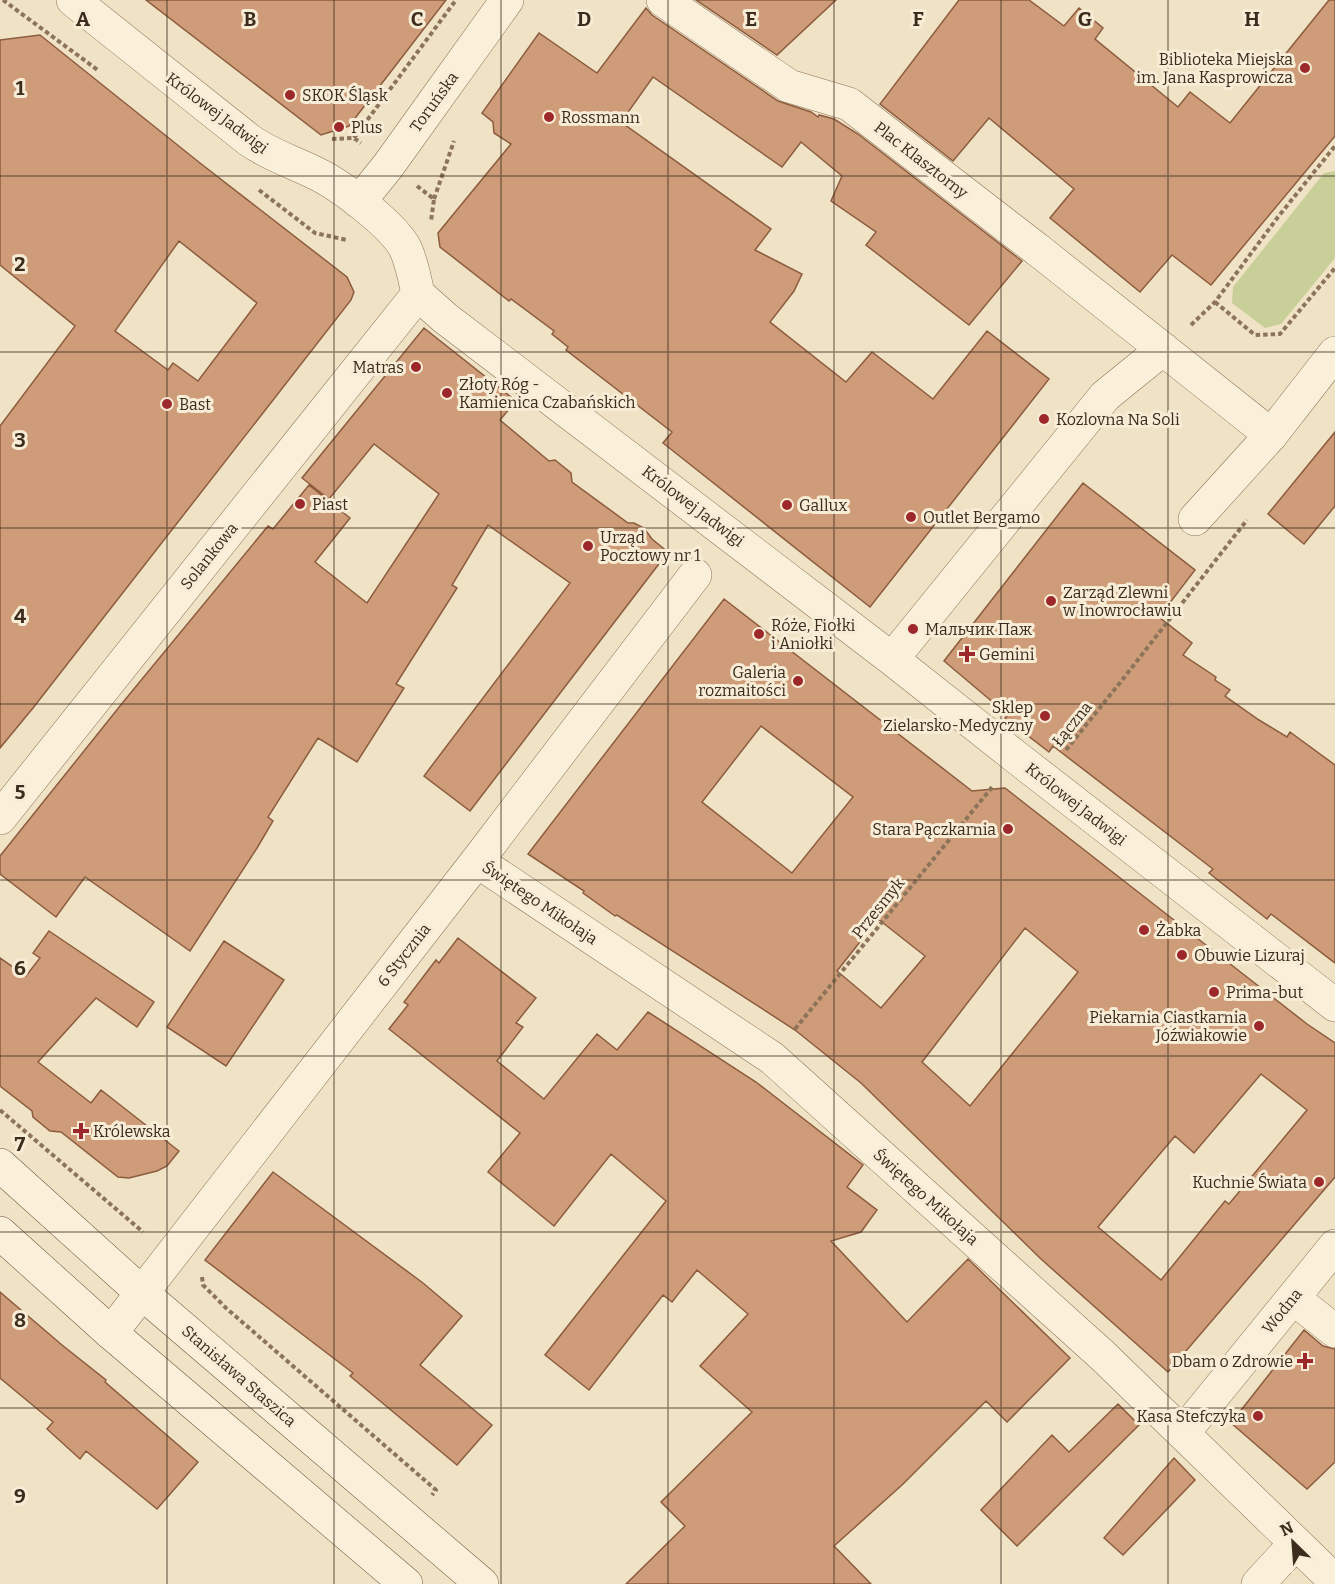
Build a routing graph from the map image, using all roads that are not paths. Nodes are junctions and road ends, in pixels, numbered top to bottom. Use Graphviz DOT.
graph roads {
  1 [pos="73,0"];
  2 [pos="507,0"];
  3 [pos="663,0"];
  4 [pos="359,202"];
  5 [pos="418,294"];
  6 [pos="1163,349"];
  7 [pos="1335,353"];
  8 [pos="1270,435"];
  9 [pos="1195,519"];
  10 [pos="695,575"];
  11 [pos="892,659"];
  12 [pos="0,818"];
  13 [pos="477,861"];
  14 [pos="1335,1005"];
  15 [pos="0,1165"];
  16 [pos="0,1233"];
  17 [pos="1335,1246"];
  18 [pos="142,1293"];
  19 [pos="1293,1298"];
  20 [pos="1335,1331"];
  21 [pos="111,1333"];
  22 [pos="1184,1433"];
  23 [pos="1296,1544"];
  24 [pos="1335,1581"];
  25 [pos="406,1584"];
  26 [pos="482,1584"];
  27 [pos="1258,1584"];
  1 -- 4 [label="street, Królowej Jadwigi"];
  2 -- 4 [label="street, Toruńska"];
  3 -- 6 [label="street, Plac Klasztorny"];
  4 -- 5 [label="street, Królowej Jadwigi"];
  5 -- 11 [label="street, Królowej Jadwigi"];
  5 -- 12 [label="street, Solankowa"];
  6 -- 8 [label="street, Plac Klasztorny"];
  6 -- 11 [label="street"];
  7 -- 8 [label="street"];
  8 -- 9 [label="street"];
  10 -- 13 [label="street, 6 Stycznia"];
  11 -- 14 [label="street, Królowej Jadwigi"];
  13 -- 18 [label="street, 6 Stycznia"];
  13 -- 22 [label="street, Świętego Mikołaja"];
  15 -- 18 [label="street, Stanisława Staszica"];
  16 -- 21 [label="street"];
  17 -- 19 [label="street, Wodna"];
  18 -- 21 [label="street, 6 Stycznia"];
  18 -- 26 [label="street, Stanisława Staszica"];
  19 -- 20 [label="street"];
  19 -- 22 [label="street, Wodna"];
  21 -- 25 [label="street"];
  22 -- 23 [label="street, Świętego Mikołaja"];
  23 -- 24 [label="street, Świętego Mikołaja"];
  23 -- 27 [label="street"];
}
